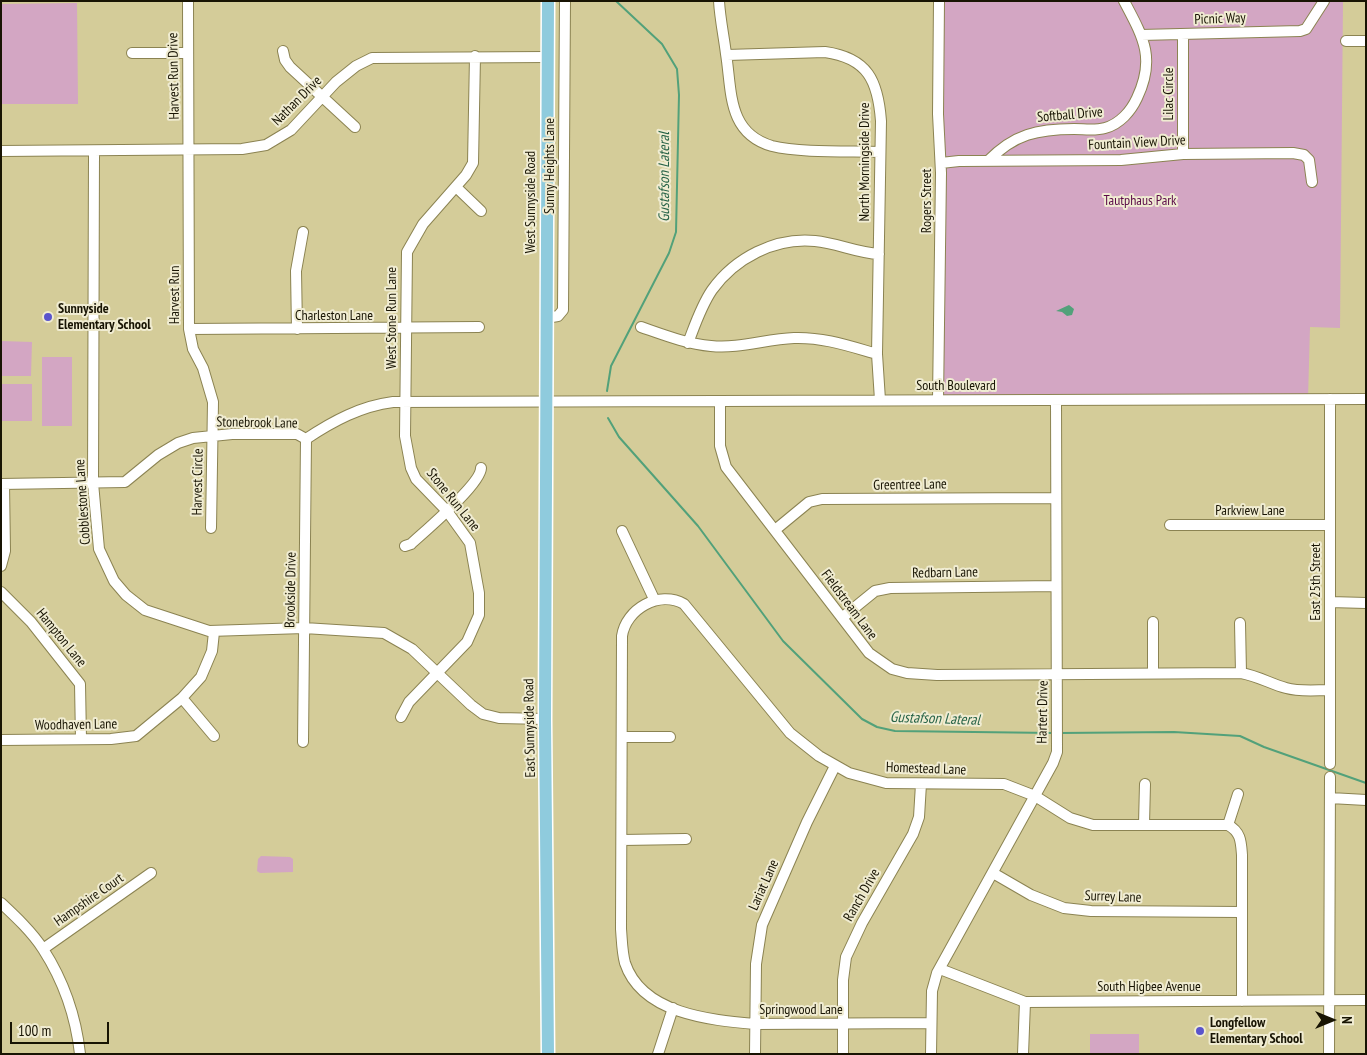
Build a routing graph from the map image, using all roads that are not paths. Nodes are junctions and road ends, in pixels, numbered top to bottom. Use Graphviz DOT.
graph roads {
  1 [pos="188,1"];
  2 [pos="548,1"];
  3 [pos="565,1"];
  4 [pos="718,1"];
  5 [pos="939,1"];
  6 [pos="1124,1"];
  7 [pos="1324,1"];
  8 [pos="1183,34"];
  9 [pos="1141,35"];
  10 [pos="1346,41"];
  11 [pos="1366,41"];
  12 [pos="283,51"];
  13 [pos="132,53"];
  14 [pos="187,53"];
  15 [pos="475,56"];
  16 [pos="727,56"];
  17 [pos="547,57"];
  18 [pos="321,97"];
  19 [pos="355,127"];
  20 [pos="189,150"];
  21 [pos="1,152"];
  22 [pos="94,152"];
  23 [pos="880,152"];
  24 [pos="1183,154"];
  25 [pos="988,161"];
  26 [pos="942,163"];
  27 [pos="1312,182"];
  28 [pos="456,187"];
  29 [pos="481,211"];
  30 [pos="303,232"];
  31 [pos="879,254"];
  32 [pos="546,318"];
  33 [pos="479,327"];
  34 [pos="641,327"];
  35 [pos="189,329"];
  36 [pos="297,329"];
  37 [pos="406,329"];
  38 [pos="688,343"];
  39 [pos="877,354"];
  40 [pos="1330,399"];
  41 [pos="1366,399"];
  42 [pos="880,400"];
  43 [pos="938,400"];
  44 [pos="1056,400"];
  45 [pos="406,402"];
  46 [pos="546,402"];
  47 [pos="720,402"];
  48 [pos="405,422"];
  49 [pos="212,435"];
  50 [pos="306,439"];
  51 [pos="482,468"];
  52 [pos="94,483"];
  53 [pos="3,484"];
  54 [pos="1056,498"];
  55 [pos="447,511"];
  56 [pos="1170,525"];
  57 [pos="1330,525"];
  58 [pos="211,528"];
  59 [pos="775,530"];
  60 [pos="622,531"];
  61 [pos="405,546"];
  62 [pos="1,566"];
  63 [pos="1056,586"];
  64 [pos="1,592"];
  65 [pos="657,599"];
  66 [pos="1330,602"];
  67 [pos="1366,602"];
  68 [pos="843,617"];
  69 [pos="1153,622"];
  70 [pos="1240,622"];
  71 [pos="304,628"];
  72 [pos="214,632"];
  73 [pos="1057,673"];
  74 [pos="1153,673"];
  75 [pos="1241,673"];
  76 [pos="437,674"];
  77 [pos="1330,690"];
  78 [pos="182,698"];
  79 [pos="401,717"];
  80 [pos="545,719"];
  81 [pos="214,736"];
  82 [pos="622,737"];
  83 [pos="670,737"];
  84 [pos="81,739"];
  85 [pos="1,740"];
  86 [pos="303,742"];
  87 [pos="1330,764"];
  88 [pos="835,766"];
  89 [pos="1330,777"];
  90 [pos="921,784"];
  91 [pos="1145,784"];
  92 [pos="1238,794"];
  93 [pos="1035,796"];
  94 [pos="1330,798"];
  95 [pos="1366,800"];
  96 [pos="1144,824"];
  97 [pos="1228,825"];
  98 [pos="686,839"];
  99 [pos="622,840"];
  100 [pos="993,873"];
  101 [pos="150,874"];
  102 [pos="1,903"];
  103 [pos="1242,912"];
  104 [pos="43,949"];
  105 [pos="940,969"];
  106 [pos="1242,1000"];
  107 [pos="1328,1000"];
  108 [pos="1366,1000"];
  109 [pos="1025,1002"];
  110 [pos="673,1008"];
  111 [pos="843,1023"];
  112 [pos="930,1023"];
  113 [pos="754,1024"];
  114 [pos="80,1054"];
  115 [pos="548,1054"];
  116 [pos="658,1054"];
  117 [pos="755,1054"];
  118 [pos="843,1054"];
  119 [pos="931,1054"];
  120 [pos="1023,1054"];
  121 [pos="1329,1054"];
  1 -- 14 [label="street, Harvest Run Drive"];
  2 -- 17 [label="main road, West Sunnyside Road"];
  3 -- 32 [label="street, Sunny Heights Lane"];
  4 -- 16 [label="street"];
  5 -- 26 [label="street, Rogers Street"];
  6 -- 9 [label="street, Softball Drive"];
  7 -- 8 [label="street, Picnic Way"];
  8 -- 9 [label="street, Picnic Way"];
  8 -- 24 [label="street, Lilac Circle"];
  9 -- 25 [label="street, Softball Drive"];
  10 -- 11 [label="street"];
  12 -- 18 [label="street"];
  13 -- 14 [label="street"];
  14 -- 20 [label="street, Harvest Run Drive"];
  15 -- 17 [label="street, Nathan Drive"];
  15 -- 18 [label="street, Nathan Drive"];
  15 -- 28 [label="street, West Stone Run Lane"];
  16 -- 23 [label="street"];
  16 -- 23 [label="street, North Morningside Drive"];
  17 -- 32 [label="main road, West Sunnyside Road"];
  18 -- 19 [label="street"];
  18 -- 20 [label="street, Nathan Drive"];
  20 -- 22 [label="street, Nathan Drive"];
  20 -- 35 [label="street, Harvest Run"];
  21 -- 22 [label="street, Nathan Drive"];
  22 -- 52 [label="street, Cobblestone Lane"];
  23 -- 31 [label="street, North Morningside Drive"];
  24 -- 25 [label="street, Fountain View Drive"];
  24 -- 27 [label="street, Fountain View Drive"];
  25 -- 26 [label="street, Fountain View Drive"];
  26 -- 43 [label="street, Rogers Street"];
  28 -- 29 [label="street"];
  28 -- 37 [label="street, West Stone Run Lane"];
  30 -- 36 [label="street"];
  31 -- 38 [label="street"];
  31 -- 39 [label="street, North Morningside Drive"];
  32 -- 46 [label="main road, West Sunnyside Road"];
  33 -- 37 [label="street, Charleston Lane"];
  34 -- 38 [label="street"];
  35 -- 36 [label="street, Charleston Lane"];
  35 -- 49 [label="street, Harvest Run"];
  36 -- 37 [label="street, Charleston Lane"];
  37 -- 45 [label="street, West Stone Run Lane"];
  38 -- 39 [label="street"];
  39 -- 42 [label="street, North Morningside Drive"];
  40 -- 41 [label="street, South Boulevard"];
  40 -- 44 [label="street, South Boulevard"];
  40 -- 57 [label="street, East 25th Street"];
  42 -- 43 [label="street, South Boulevard"];
  42 -- 47 [label="street, South Boulevard"];
  43 -- 44 [label="street, South Boulevard"];
  44 -- 54 [label="street, Hartert Drive"];
  45 -- 46 [label="street, Stonebrook Lane"];
  45 -- 48 [label="street, West Stone Run Lane"];
  45 -- 50 [label="street, Stonebrook Lane"];
  46 -- 47 [label="street, South Boulevard"];
  46 -- 80 [label="main road, East Sunnyside Road"];
  47 -- 59 [label="street, Fieldstream Lane"];
  48 -- 55 [label="street, Stone Run Lane"];
  49 -- 50 [label="street, Stonebrook Lane"];
  49 -- 52 [label="street, Stonebrook Lane"];
  49 -- 58 [label="street, Harvest Circle"];
  50 -- 71 [label="street, Brookside Drive"];
  51 -- 55 [label="street"];
  52 -- 53 [label="street, Stonebrook Lane"];
  52 -- 72 [label="street, Cobblestone Lane"];
  53 -- 62 [label="street"];
  54 -- 59 [label="street, Greentree Lane"];
  54 -- 63 [label="street, Hartert Drive"];
  55 -- 61 [label="street"];
  55 -- 76 [label="street, Stone Run Lane"];
  56 -- 57 [label="street, Parkview Lane"];
  57 -- 66 [label="street, East 25th Street"];
  59 -- 68 [label="street, Fieldstream Lane"];
  60 -- 65 [label="street"];
  63 -- 68 [label="street, Redbarn Lane"];
  63 -- 73 [label="street, Hartert Drive"];
  64 -- 84 [label="street, Hampton Lane"];
  65 -- 82 [label="street, Springwood Lane"];
  65 -- 88 [label="street, Homestead Lane"];
  66 -- 67 [label="street"];
  66 -- 77 [label="street, East 25th Street"];
  68 -- 73 [label="street, Fieldstream Lane"];
  69 -- 74 [label="street"];
  70 -- 75 [label="street"];
  71 -- 72 [label="street, Cobblestone Lane"];
  71 -- 76 [label="street, Cobblestone Lane"];
  71 -- 86 [label="street, Brookside Drive"];
  72 -- 78 [label="street, Woodhaven Lane"];
  73 -- 74 [label="street, Fieldstream Lane"];
  73 -- 93 [label="street, Hartert Drive"];
  74 -- 75 [label="street, Fieldstream Lane"];
  75 -- 77 [label="street, Fieldstream Lane"];
  76 -- 79 [label="street, Stone Run Lane"];
  76 -- 80 [label="street, Cobblestone Lane"];
  77 -- 87 [label="street, East 25th Street"];
  78 -- 81 [label="street"];
  78 -- 84 [label="street, Woodhaven Lane"];
  80 -- 115 [label="main road, East Sunnyside Road"];
  82 -- 83 [label="street"];
  82 -- 99 [label="street, Springwood Lane"];
  84 -- 85 [label="street, Woodhaven Lane"];
  88 -- 90 [label="street, Homestead Lane"];
  88 -- 113 [label="street, Lariat Lane"];
  89 -- 94 [label="street"];
  90 -- 93 [label="street, Homestead Lane"];
  90 -- 111 [label="street, Ranch Drive"];
  91 -- 96 [label="street"];
  92 -- 97 [label="street"];
  93 -- 96 [label="street, Homestead Lane"];
  93 -- 100 [label="street, Hartert Drive"];
  94 -- 95 [label="street"];
  94 -- 107 [label="street"];
  96 -- 97 [label="street, Homestead Lane"];
  97 -- 103 [label="street"];
  98 -- 99 [label="street"];
  99 -- 110 [label="street, Springwood Lane"];
  100 -- 103 [label="street, Surrey Lane"];
  100 -- 105 [label="street, Hartert Drive"];
  101 -- 104 [label="street, Hampshire Court"];
  102 -- 104 [label="street"];
  103 -- 106 [label="street"];
  104 -- 114 [label="street"];
  105 -- 109 [label="street, South Higbee Avenue"];
  105 -- 112 [label="street, Hartert Drive"];
  106 -- 107 [label="street, South Higbee Avenue"];
  106 -- 109 [label="street, South Higbee Avenue"];
  107 -- 108 [label="street, South Higbee Avenue"];
  107 -- 121 [label="street"];
  109 -- 120 [label="street"];
  110 -- 113 [label="street, Springwood Lane"];
  110 -- 116 [label="street"];
  111 -- 112 [label="street, Springwood Lane"];
  111 -- 113 [label="street, Springwood Lane"];
  111 -- 118 [label="street, Ranch Drive"];
  112 -- 119 [label="street, Hartert Drive"];
  113 -- 117 [label="street, Lariat Lane"];
}
